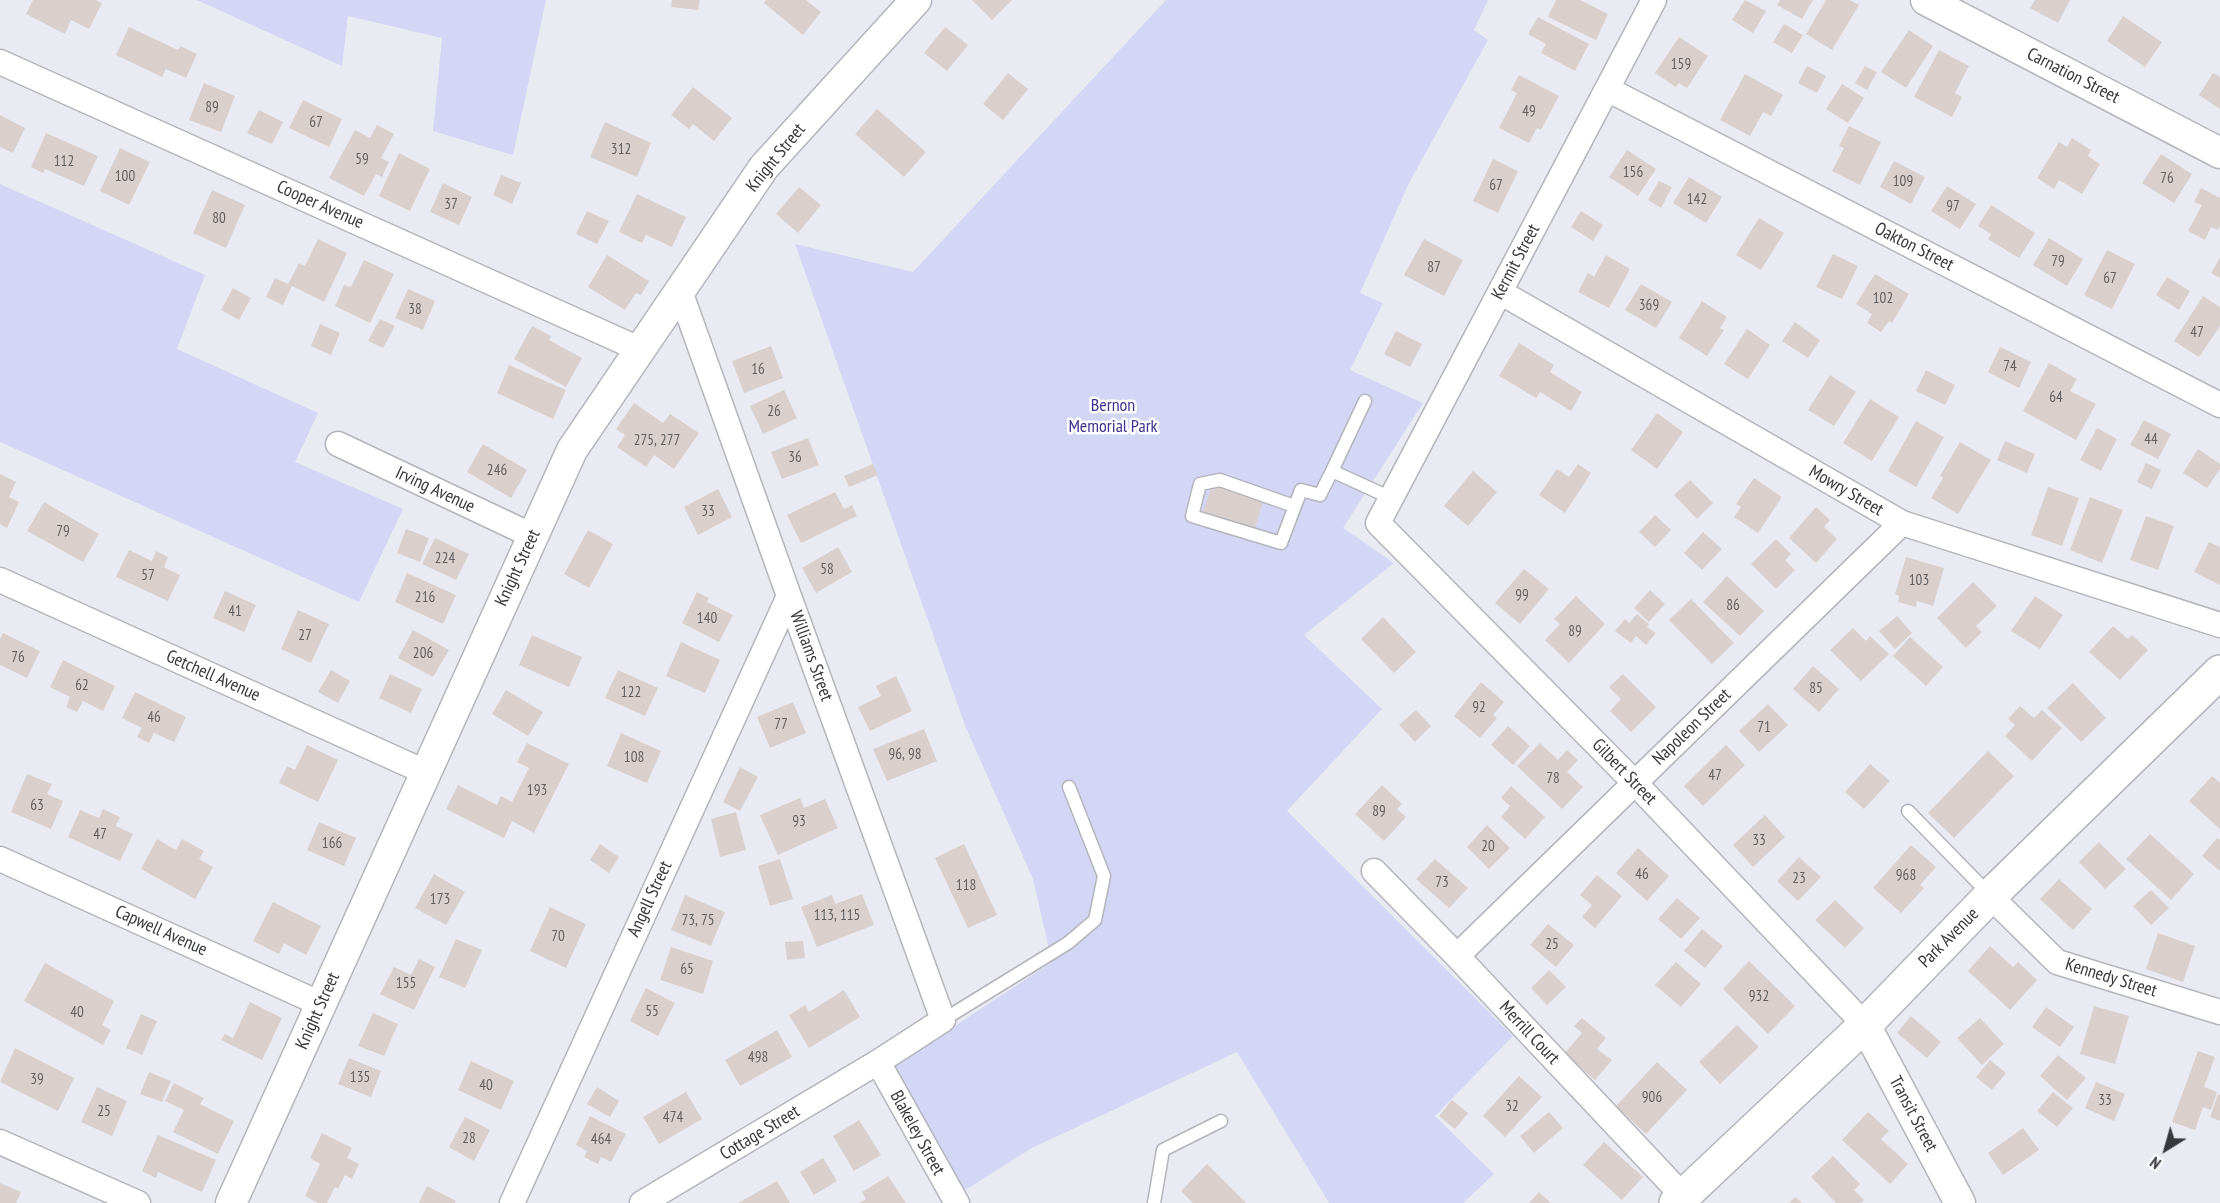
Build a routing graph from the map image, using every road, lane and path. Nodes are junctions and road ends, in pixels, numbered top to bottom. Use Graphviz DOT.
graph roads {
  1 [pos="916,0"];
  2 [pos="1654,0"];
  3 [pos="1926,0"];
  4 [pos="0,62"];
  5 [pos="1607,89"];
  6 [pos="2220,153"];
  7 [pos="681,291"];
  8 [pos="1500,292"];
  9 [pos="639,349"];
  10 [pos="1365,401"];
  11 [pos="2220,405"];
  12 [pos="338,444"];
  13 [pos="1332,471"];
  14 [pos="1392,498"];
  15 [pos="1294,506"];
  16 [pos="1378,523"];
  17 [pos="1902,523"];
  18 [pos="533,536"];
  19 [pos="0,580"];
  20 [pos="789,596"];
  21 [pos="2220,625"];
  22 [pos="2220,672"];
  23 [pos="425,772"];
  24 [pos="1635,783"];
  25 [pos="1069,787"];
  26 [pos="1908,811"];
  27 [pos="0,859"];
  28 [pos="1374,871"];
  29 [pos="1990,896"];
  30 [pos="1457,956"];
  31 [pos="321,1004"];
  32 [pos="2220,1011"];
  33 [pos="944,1020"];
  34 [pos="1865,1025"];
  35 [pos="878,1062"];
  36 [pos="1221,1121"];
  37 [pos="0,1142"];
  38 [pos="1680,1200"];
  39 [pos="1958,1202"];
  40 [pos="138,1203"];
  41 [pos="231,1203"];
  42 [pos="512,1203"];
  43 [pos="642,1203"];
  44 [pos="957,1203"];
  45 [pos="1154,1203"];
  1 -- 7 [label="street, Knight Street"];
  2 -- 5 [label="street, Kermit Street"];
  3 -- 6 [label="street, Carnation Street"];
  4 -- 9 [label="street, Cooper Avenue"];
  5 -- 8 [label="street, Kermit Street"];
  5 -- 11 [label="street, Oakton Street"];
  7 -- 9 [label="street, Knight Street"];
  7 -- 20 [label="street, Williams Street"];
  8 -- 14 [label="street, Kermit Street"];
  8 -- 17 [label="street, Mowry Street"];
  9 -- 18 [label="street, Knight Street"];
  10 -- 13 [label="lane"];
  12 -- 18 [label="street, Irving Avenue"];
  13 -- 14 [label="lane"];
  13 -- 15 [label="lane"];
  14 -- 16 [label="street, Kermit Street"];
  15 -- 15 [label="lane"];
  16 -- 24 [label="street, Gilbert Street"];
  17 -- 21 [label="street, Mowry Street"];
  17 -- 24 [label="street, Napoleon Street"];
  18 -- 23 [label="street, Knight Street"];
  19 -- 23 [label="street, Getchell Avenue"];
  20 -- 33 [label="street, Williams Street"];
  20 -- 42 [label="street, Angell Street"];
  22 -- 29 [label="main road, Park Avenue"];
  23 -- 31 [label="street, Knight Street"];
  24 -- 30 [label="street, Napoleon Street"];
  24 -- 34 [label="street, Gilbert Street"];
  25 -- 33 [label="lane"];
  26 -- 29 [label="lane"];
  27 -- 31 [label="street, Capwell Avenue"];
  28 -- 30 [label="street, Merrill Court"];
  29 -- 32 [label="street, Kennedy Street"];
  29 -- 34 [label="main road, Park Avenue"];
  30 -- 38 [label="street, Merrill Court"];
  31 -- 41 [label="street, Knight Street"];
  33 -- 35 [label="street, Cottage Street"];
  34 -- 38 [label="main road, Park Avenue"];
  34 -- 39 [label="street, Transit Street"];
  35 -- 43 [label="street, Cottage Street"];
  35 -- 44 [label="street, Blakeley Street"];
  36 -- 45 [label="lane"];
  37 -- 40 [label="street"];
}
